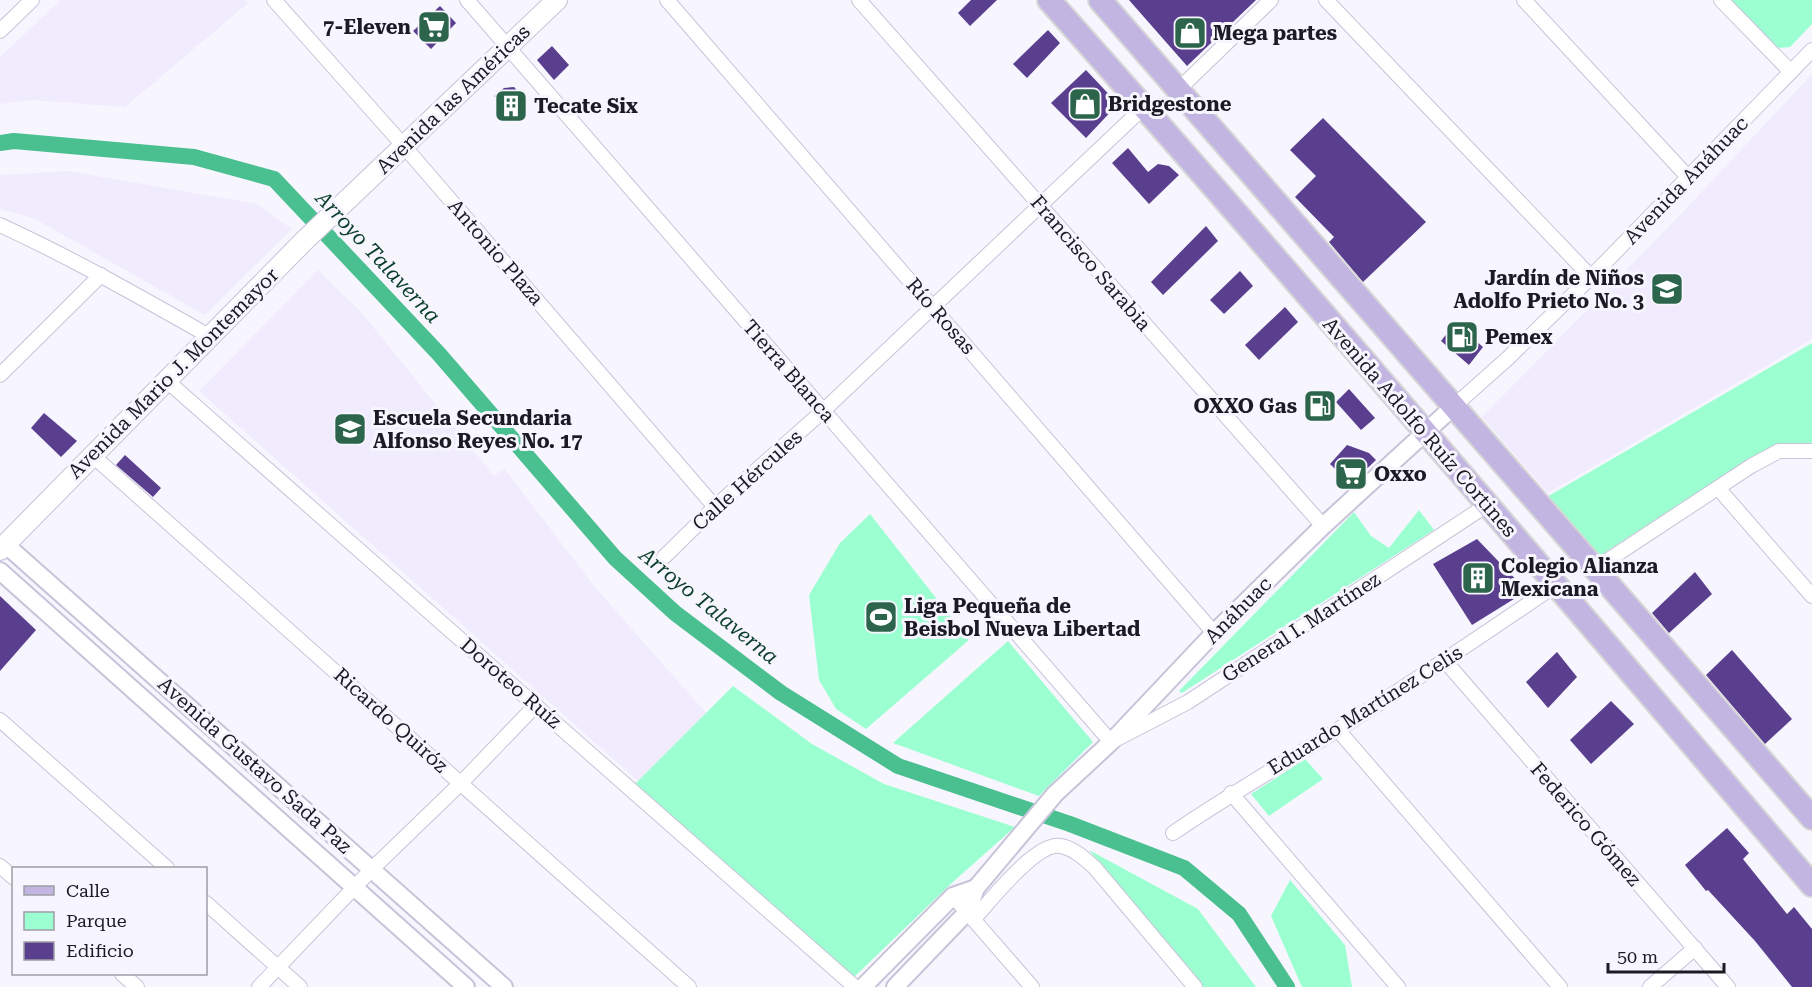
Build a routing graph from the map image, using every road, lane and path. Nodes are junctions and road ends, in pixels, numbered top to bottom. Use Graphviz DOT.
graph roads {
  1 [pos="32,0"];
  2 [pos="274,0"];
  3 [pos="467,0"];
  4 [pos="557,0"];
  5 [pos="667,0"];
  6 [pos="859,0"];
  7 [pos="1049,0"];
  8 [pos="1100,0"];
  9 [pos="1271,0"];
  10 [pos="1326,0"];
  11 [pos="1524,0"];
  12 [pos="1721,0"];
  13 [pos="0,31"];
  14 [pos="508,47"];
  15 [pos="1812,50"];
  16 [pos="1791,72"];
  17 [pos="1179,89"];
  18 [pos="1144,106"];
  19 [pos="403,145"];
  20 [pos="1688,177"];
  21 [pos="344,204"];
  22 [pos="1040,206"];
  23 [pos="0,225"];
  24 [pos="101,275"];
  25 [pos="1591,277"];
  26 [pos="933,307"];
  27 [pos="209,336"];
  28 [pos="0,375"];
  29 [pos="166,380"];
  30 [pos="1453,407"];
  31 [pos="823,411"];
  32 [pos="1426,433"];
  33 [pos="1812,451"];
  34 [pos="92,455"];
  35 [pos="1718,488"];
  36 [pos="1487,505"];
  37 [pos="715,507"];
  38 [pos="1323,526"];
  39 [pos="2,545"];
  40 [pos="664,557"];
  41 [pos="1596,568"];
  42 [pos="0,571"];
  43 [pos="1556,585"];
  44 [pos="1812,596"];
  45 [pos="1214,633"];
  46 [pos="1445,661"];
  47 [pos="536,705"];
  48 [pos="0,720"];
  49 [pos="1338,730"];
  50 [pos="1111,742"];
  51 [pos="461,783"];
  52 [pos="1231,793"];
  53 [pos="1812,818"];
  54 [pos="1173,833"];
  55 [pos="0,866"];
  56 [pos="166,867"];
  57 [pos="372,869"];
  58 [pos="12,876"];
  59 [pos="1812,885"];
  60 [pos="356,888"];
  61 [pos="976,888"];
  62 [pos="953,896"];
  63 [pos="207,904"];
  64 [pos="971,915"];
  65 [pos="1695,948"];
  66 [pos="279,968"];
  67 [pos="123,975"];
  68 [pos="137,987"];
  69 [pos="259,987"];
  70 [pos="300,987"];
  71 [pos="466,987"];
  72 [pos="504,987"];
  73 [pos="689,987"];
  74 [pos="855,987"];
  75 [pos="863,987"];
  76 [pos="895,987"];
  77 [pos="1032,987"];
  78 [pos="1195,987"];
  79 [pos="1398,987"];
  80 [pos="1560,987"];
  81 [pos="1650,987"];
  82 [pos="1728,987"];
  1 -- 13 [label="street"];
  2 -- 19 [label="street, Antonio Plaza"];
  3 -- 14 [label="street, Tierra Blanca"];
  4 -- 14 [label="main road, Avenida las Américas"];
  5 -- 26 [label="street, Río Rosas"];
  6 -- 22 [label="street, Francisco Sarabia"];
  7 -- 18 [label="main road, Avenida Adolfo Ruíz Cortines"];
  8 -- 17 [label="main road, Avenida Adolfo Ruíz Cortines"];
  9 -- 17 [label="street"];
  10 -- 25 [label="street"];
  11 -- 20 [label="street"];
  12 -- 16 [label="street"];
  14 -- 19 [label="main road, Avenida las Américas"];
  14 -- 31 [label="street, Tierra Blanca"];
  15 -- 16 [label="street, Avenida Anáhuac"];
  16 -- 20 [label="street, Avenida Anáhuac"];
  17 -- 30 [label="main road, Avenida Adolfo Ruíz Cortines"];
  18 -- 22 [label="street, Calle Hércules"];
  18 -- 32 [label="main road, Avenida Adolfo Ruíz Cortines"];
  19 -- 21 [label="main road, Avenida las Américas"];
  19 -- 37 [label="street, Antonio Plaza"];
  20 -- 25 [label="street, Avenida Anáhuac"];
  21 -- 27 [label="main road, Avenida Mario J. Montemayor"];
  22 -- 26 [label="street, Calle Hércules"];
  22 -- 38 [label="street, Francisco Sarabia"];
  23 -- 24 [label="street"];
  24 -- 27 [label="street"];
  24 -- 28 [label="street"];
  25 -- 30 [label="street, Avenida Anáhuac"];
  26 -- 31 [label="street, Calle Hércules"];
  26 -- 45 [label="street, Río Rosas"];
  27 -- 29 [label="main road, Avenida Mario J. Montemayor"];
  29 -- 34 [label="main road, Avenida Mario J. Montemayor"];
  29 -- 47 [label="street, Doroteo Ruíz"];
  30 -- 32 [label="street, Anáhuac"];
  30 -- 41 [label="main road, Avenida Adolfo Ruíz Cortines"];
  31 -- 37 [label="street, Calle Hércules"];
  31 -- 50 [label="street, Tierra Blanca"];
  32 -- 36 [label="main road, Avenida Adolfo Ruíz Cortines"];
  32 -- 38 [label="street, Anáhuac"];
  33 -- 35 [label="street"];
  34 -- 39 [label="main road, Avenida Mario J. Montemayor"];
  34 -- 51 [label="street, Ricardo Quiróz"];
  35 -- 41 [label="street"];
  35 -- 44 [label="street"];
  36 -- 43 [label="main road, Avenida Adolfo Ruíz Cortines"];
  36 -- 50 [label="street, General I. Martínez"];
  37 -- 40 [label="street, Calle Hércules"];
  38 -- 45 [label="street, Anáhuac"];
  39 -- 57 [label="street, Avenida Gustavo Sada Paz"];
  41 -- 53 [label="main road, Avenida Adolfo Ruíz Cortines"];
  42 -- 60 [label="street, Avenida Gustavo Sada Paz"];
  43 -- 46 [label="street, Eduardo Martínez Celis"];
  43 -- 59 [label="main road, Avenida Adolfo Ruíz Cortines"];
  45 -- 50 [label="street, Anáhuac"];
  46 -- 49 [label="street, Eduardo Martínez Celis"];
  46 -- 65 [label="street, Federico Gómez"];
  47 -- 51 [label="street"];
  47 -- 74 [label="street, Doroteo Ruíz"];
  48 -- 56 [label="street"];
  49 -- 52 [label="street, Eduardo Martínez Celis"];
  49 -- 80 [label="street"];
  50 -- 61 [label="street, Anáhuac"];
  51 -- 57 [label="street"];
  51 -- 73 [label="street, Ricardo Quiróz"];
  52 -- 54 [label="street, Eduardo Martínez Celis"];
  52 -- 79 [label="street"];
  55 -- 58 [label="street"];
  57 -- 60 [label="street"];
  57 -- 72 [label="street, Avenida Gustavo Sada Paz"];
  60 -- 66 [label="street"];
  60 -- 71 [label="street, Avenida Gustavo Sada Paz"];
  61 -- 62 [label="street"];
  61 -- 64 [label="street"];
  62 -- 64 [label="street"];
  62 -- 75 [label="street"];
  63 -- 66 [label="street"];
  64 -- 76 [label="street"];
  64 -- 77 [label="street"];
  64 -- 78 [label="street"];
  65 -- 81 [label="street"];
  65 -- 82 [label="street, Federico Gómez"];
  66 -- 69 [label="street"];
  66 -- 70 [label="street"];
  67 -- 68 [label="street"];
}
